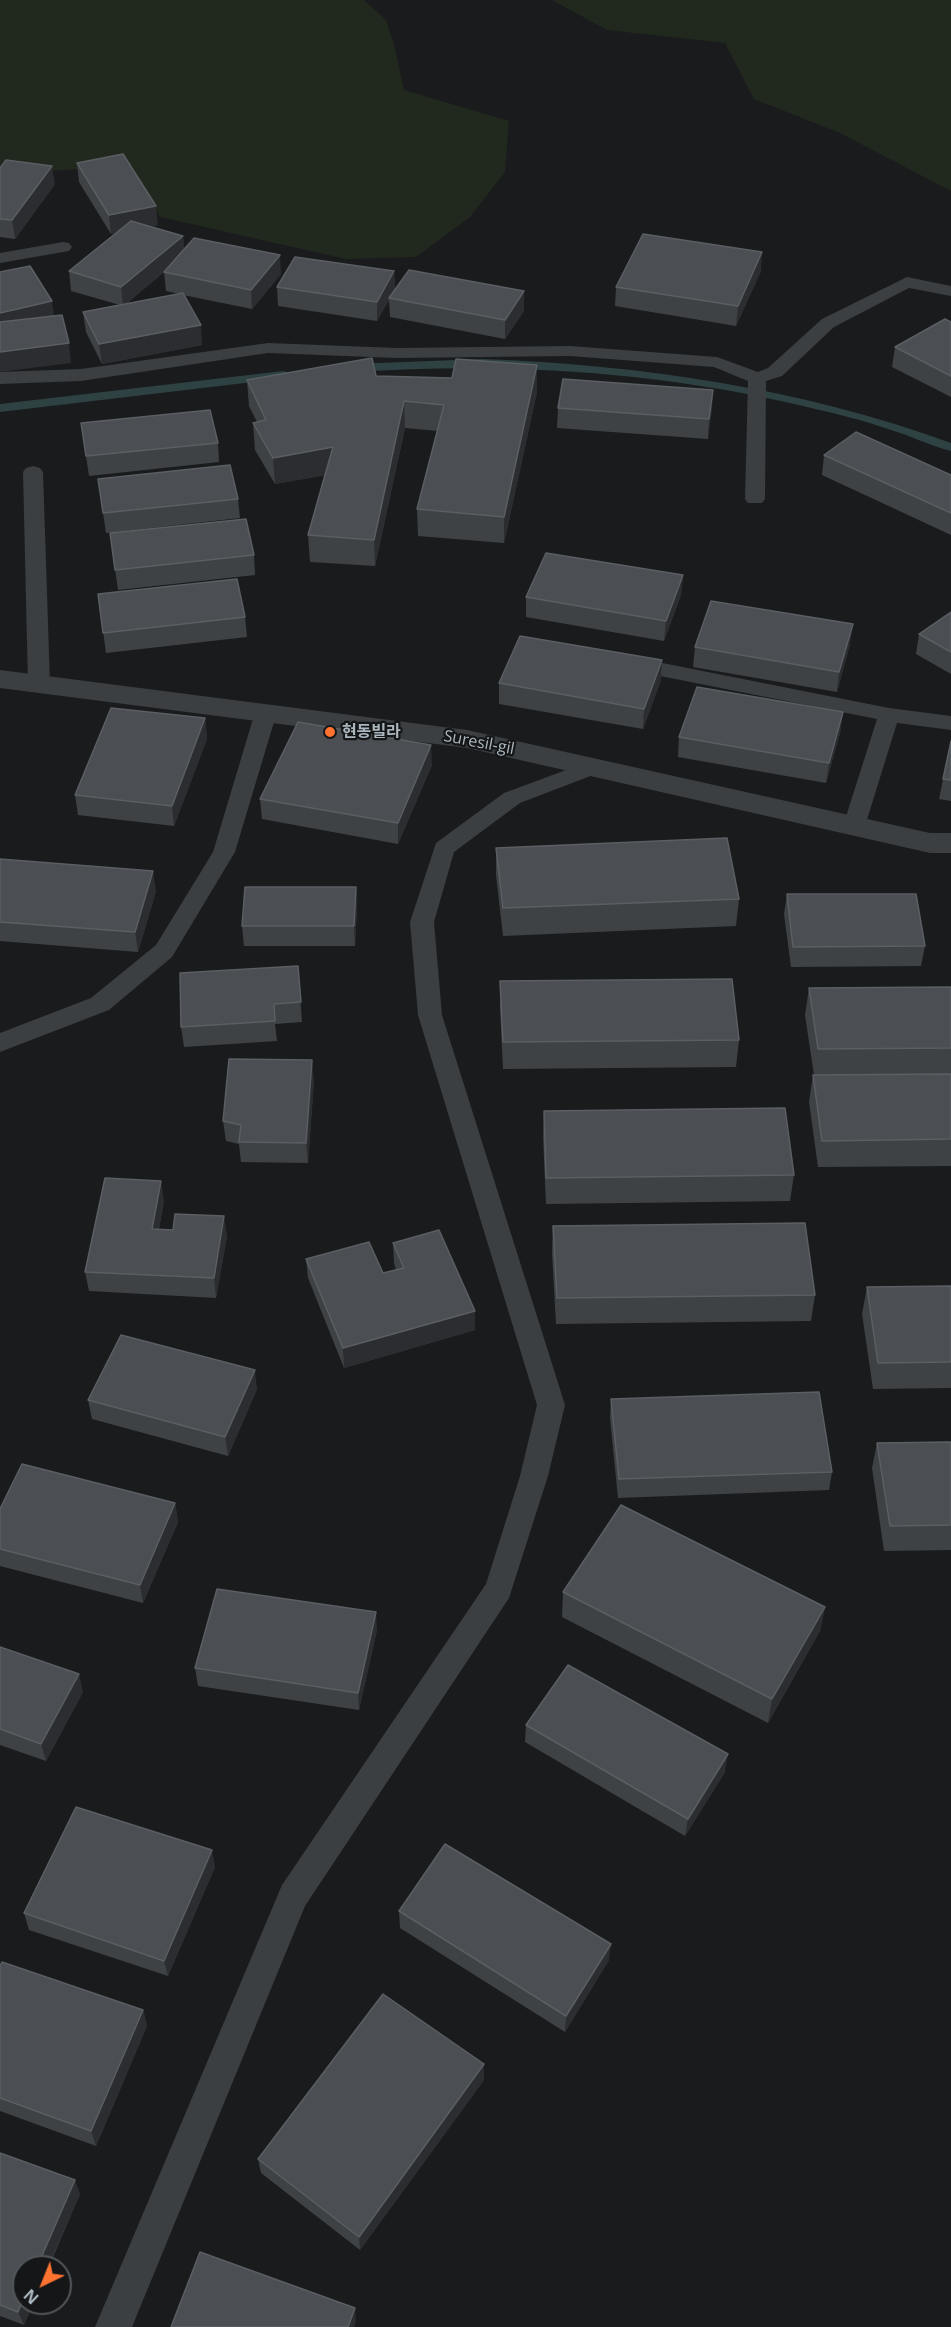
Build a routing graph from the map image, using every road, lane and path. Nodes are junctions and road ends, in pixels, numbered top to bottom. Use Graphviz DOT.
graph roads {
  1 [pos="63,247"];
  2 [pos="0,258"];
  3 [pos="951,291"];
  4 [pos="0,378"];
  5 [pos="757,379"];
  6 [pos="33,472"];
  7 [pos="755,499"];
  8 [pos="607,659"];
  9 [pos="0,679"];
  10 [pos="39,684"];
  11 [pos="266,712"];
  12 [pos="889,715"];
  13 [pos="951,723"];
  14 [pos="593,767"];
  15 [pos="854,826"];
  16 [pos="951,843"];
  17 [pos="0,1043"];
  18 [pos="113,2327"];
  1 -- 2 [label="lane"];
  3 -- 5 [label="lane"];
  4 -- 5 [label="lane"];
  5 -- 7 [label="lane"];
  6 -- 10 [label="lane"];
  8 -- 12 [label="lane"];
  9 -- 10 [label="street, Suresil-gil"];
  10 -- 11 [label="street, Suresil-gil"];
  11 -- 14 [label="street, Suresil-gil"];
  11 -- 17 [label="lane"];
  12 -- 13 [label="lane"];
  12 -- 15 [label="lane"];
  14 -- 15 [label="street, Suresil-gil"];
  14 -- 18 [label="lane"];
  15 -- 16 [label="street, Suresil-gil"];
}
